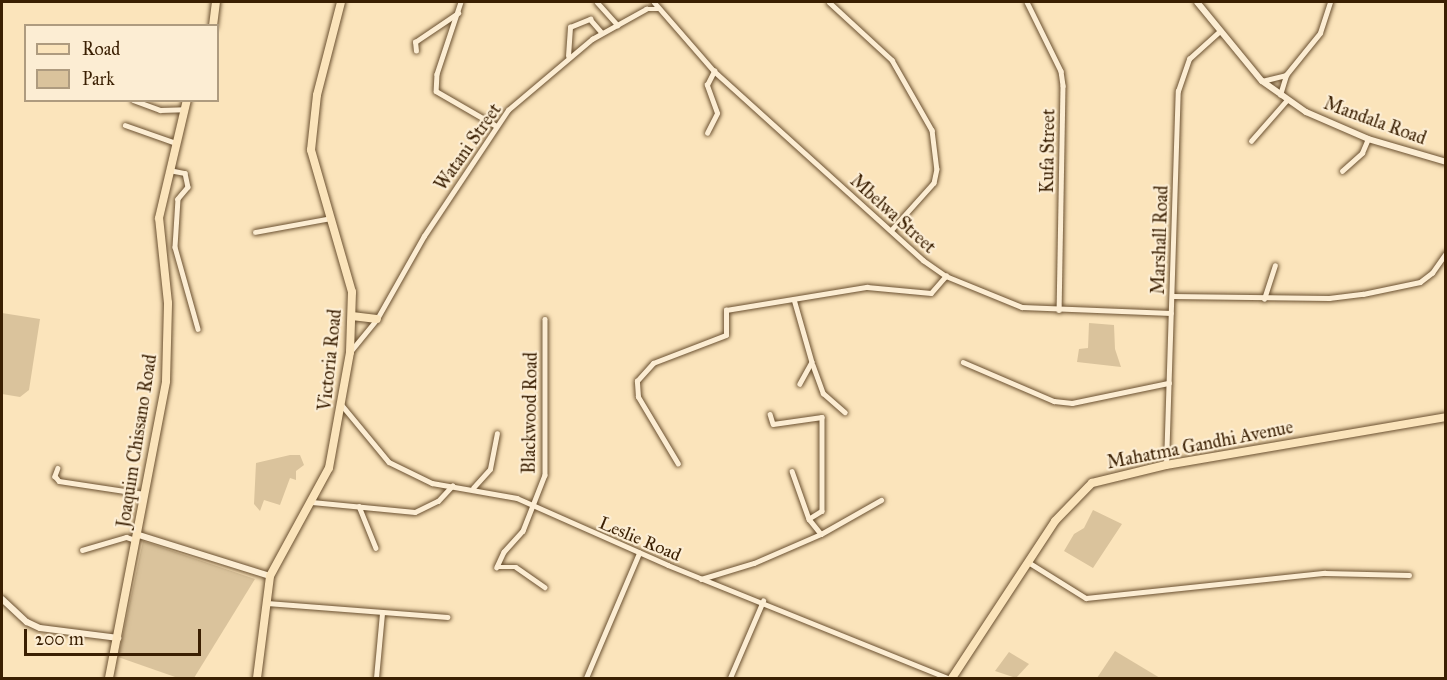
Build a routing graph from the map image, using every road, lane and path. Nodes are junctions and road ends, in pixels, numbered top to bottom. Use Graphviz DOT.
graph roads {
  1 [pos="216,2"];
  2 [pos="340,2"];
  3 [pos="461,2"];
  4 [pos="597,2"];
  5 [pos="654,2"];
  6 [pos="829,2"];
  7 [pos="1028,2"];
  8 [pos="1197,2"];
  9 [pos="1330,2"];
  10 [pos="658,9"];
  11 [pos="458,13"];
  12 [pos="213,24"];
  13 [pos="618,25"];
  14 [pos="1220,31"];
  15 [pos="602,33"];
  16 [pos="416,51"];
  17 [pos="568,56"];
  18 [pos="714,71"];
  19 [pos="1286,75"];
  20 [pos="1262,81"];
  21 [pos="1280,95"];
  22 [pos="1287,99"];
  23 [pos="138,102"];
  24 [pos="185,105"];
  25 [pos="124,125"];
  26 [pos="495,125"];
  27 [pos="707,133"];
  28 [pos="1368,139"];
  29 [pos="1251,141"];
  30 [pos="176,143"];
  31 [pos="1446,162"];
  32 [pos="169,170"];
  33 [pos="1342,171"];
  34 [pos="331,218"];
  35 [pos="891,231"];
  36 [pos="255,232"];
  37 [pos="1446,253"];
  38 [pos="1275,266"];
  39 [pos="946,276"];
  40 [pos="1172,297"];
  41 [pos="794,299"];
  42 [pos="1264,299"];
  43 [pos="1059,310"];
  44 [pos="1171,313"];
  45 [pos="352,316"];
  46 [pos="377,319"];
  47 [pos="545,319"];
  48 [pos="198,329"];
  49 [pos="350,352"];
  50 [pos="812,362"];
  51 [pos="963,362"];
  52 [pos="1169,383"];
  53 [pos="800,384"];
  54 [pos="341,404"];
  55 [pos="845,412"];
  56 [pos="770,414"];
  57 [pos="1446,417"];
  58 [pos="498,434"];
  59 [pos="678,464"];
  60 [pos="1166,465"];
  61 [pos="58,468"];
  62 [pos="792,471"];
  63 [pos="452,486"];
  64 [pos="473,488"];
  65 [pos="147,494"];
  66 [pos="881,500"];
  67 [pos="312,501"];
  68 [pos="531,504"];
  69 [pos="359,506"];
  70 [pos="809,519"];
  71 [pos="821,534"];
  72 [pos="139,538"];
  73 [pos="376,548"];
  74 [pos="82,550"];
  75 [pos="639,553"];
  76 [pos="1028,562"];
  77 [pos="1409,575"];
  78 [pos="270,576"];
  79 [pos="701,579"];
  80 [pos="545,587"];
  81 [pos="2,599"];
  82 [pos="763,601"];
  83 [pos="267,603"];
  84 [pos="382,613"];
  85 [pos="447,617"];
  86 [pos="118,638"];
  87 [pos="110,678"];
  88 [pos="257,678"];
  89 [pos="375,678"];
  90 [pos="586,678"];
  91 [pos="730,678"];
  92 [pos="948,678"];
  93 [pos="952,678"];
  1 -- 12 [label="highway"];
  2 -- 34 [label="main road, Victoria Road"];
  3 -- 11 [label="street"];
  4 -- 13 [label="street"];
  5 -- 10 [label="street, Mbelwa Street"];
  6 -- 35 [label="street"];
  7 -- 43 [label="street, Kufa Street"];
  8 -- 14 [label="street, Mandala Road"];
  9 -- 19 [label="street"];
  10 -- 13 [label="street, Watani Street"];
  10 -- 18 [label="street, Mbelwa Street"];
  11 -- 16 [label="street"];
  11 -- 26 [label="street"];
  13 -- 15 [label="street, Watani Street"];
  14 -- 20 [label="street, Mandala Road"];
  14 -- 40 [label="street, Marshall Road"];
  15 -- 17 [label="street, Watani Street"];
  15 -- 17 [label="street"];
  17 -- 26 [label="street, Watani Street"];
  18 -- 27 [label="street"];
  18 -- 35 [label="street, Mbelwa Street"];
  19 -- 20 [label="street"];
  19 -- 21 [label="street"];
  20 -- 21 [label="street, Mandala Road"];
  21 -- 22 [label="street, Mandala Road"];
  22 -- 28 [label="street, Mandala Road"];
  22 -- 29 [label="street"];
  23 -- 24 [label="street"];
  24 -- 30 [label="highway, Joaquim Chissano Road"];
  25 -- 30 [label="street"];
  26 -- 46 [label="street, Watani Street"];
  28 -- 31 [label="street, Mandala Road"];
  28 -- 33 [label="street"];
  30 -- 32 [label="highway, Joaquim Chissano Road"];
  32 -- 48 [label="street"];
  32 -- 65 [label="highway, Joaquim Chissano Road"];
  34 -- 36 [label="street"];
  34 -- 45 [label="main road, Victoria Road"];
  35 -- 39 [label="street, Mbelwa Street"];
  37 -- 42 [label="street"];
  38 -- 42 [label="street"];
  39 -- 41 [label="street"];
  39 -- 43 [label="street, Mbelwa Street"];
  40 -- 42 [label="street"];
  40 -- 44 [label="street, Marshall Road"];
  41 -- 50 [label="street"];
  41 -- 59 [label="street"];
  43 -- 44 [label="street, Mbelwa Street"];
  44 -- 52 [label="street, Marshall Road"];
  45 -- 46 [label="main road"];
  45 -- 49 [label="main road, Victoria Road"];
  46 -- 49 [label="street, Watani Street"];
  47 -- 68 [label="street, Blackwood Road"];
  49 -- 54 [label="main road, Victoria Road"];
  50 -- 53 [label="street"];
  50 -- 55 [label="street"];
  51 -- 52 [label="street"];
  52 -- 60 [label="street, Marshall Road"];
  54 -- 63 [label="street, Leslie Road"];
  54 -- 67 [label="main road, Victoria Road"];
  56 -- 70 [label="street"];
  57 -- 60 [label="main road, Mahatma Gandhi Avenue"];
  58 -- 64 [label="street"];
  60 -- 76 [label="main road, Mahatma Gandhi Avenue"];
  61 -- 65 [label="street"];
  62 -- 70 [label="street"];
  63 -- 64 [label="street, Leslie Road"];
  63 -- 69 [label="street"];
  64 -- 68 [label="street, Leslie Road"];
  65 -- 72 [label="highway, Joaquim Chissano Road"];
  66 -- 71 [label="street"];
  67 -- 69 [label="street"];
  67 -- 78 [label="main road, Victoria Road"];
  68 -- 75 [label="street, Leslie Road"];
  68 -- 80 [label="street, Blackwood Road"];
  69 -- 73 [label="street"];
  70 -- 71 [label="street"];
  71 -- 79 [label="street"];
  72 -- 74 [label="street"];
  72 -- 78 [label="street"];
  72 -- 86 [label="highway, Joaquim Chissano Road"];
  75 -- 79 [label="street, Leslie Road"];
  75 -- 90 [label="street"];
  76 -- 77 [label="street"];
  76 -- 93 [label="main road, Mahatma Gandhi Avenue"];
  78 -- 83 [label="main road, Victoria Road"];
  79 -- 82 [label="street, Leslie Road"];
  81 -- 86 [label="street"];
  82 -- 91 [label="street"];
  82 -- 92 [label="street, Leslie Road"];
  83 -- 84 [label="street"];
  83 -- 88 [label="main road, Victoria Road"];
  84 -- 85 [label="street"];
  84 -- 89 [label="street"];
  86 -- 87 [label="highway, Joaquim Chissano Road"];
}
